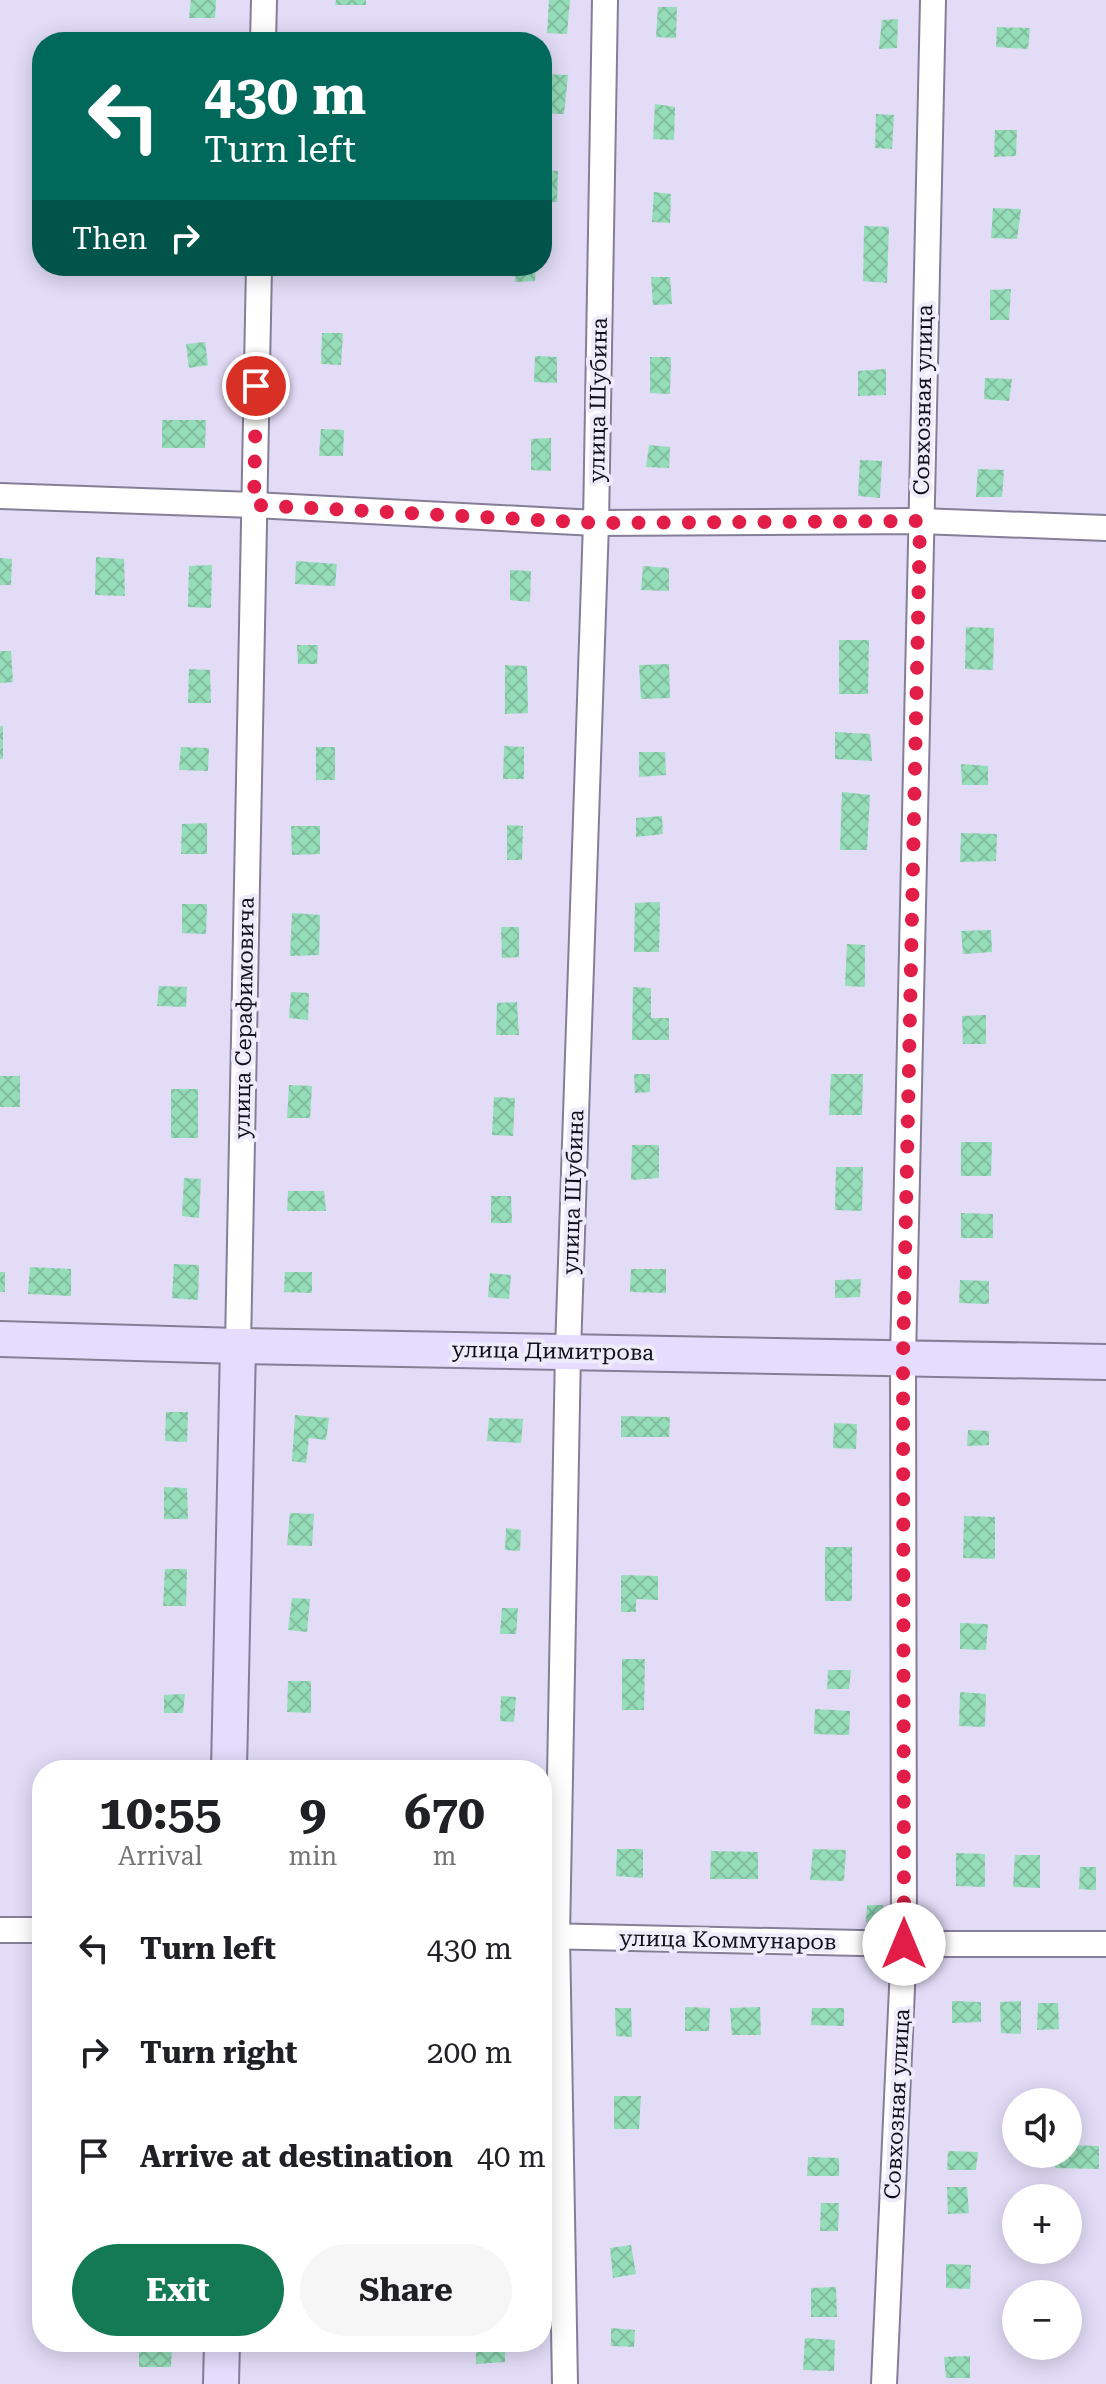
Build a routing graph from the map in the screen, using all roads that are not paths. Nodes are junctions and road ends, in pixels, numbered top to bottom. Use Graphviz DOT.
graph roads {
  1 [pos="264,0"];
  2 [pos="605,0"];
  3 [pos="933,0"];
  4 [pos="263,32"];
  5 [pos="259,276"];
  6 [pos="0,496"];
  7 [pos="254,505"];
  8 [pos="920,521"];
  9 [pos="596,523"];
  10 [pos="1106,528"];
  11 [pos="0,1339"];
  12 [pos="238,1346"];
  13 [pos="568,1351"];
  14 [pos="903,1358"];
  15 [pos="1106,1362"];
  16 [pos="229,1760"];
  17 [pos="552,1844"];
  18 [pos="0,1930"];
  19 [pos="32,1930"];
  20 [pos="552,1936"];
  21 [pos="904,1944"];
  22 [pos="1106,1944"];
  23 [pos="552,2020"];
  24 [pos="222,2352"];
  25 [pos="221,2384"];
  26 [pos="565,2384"];
  27 [pos="884,2384"];
  1 -- 4 [label="street"];
  2 -- 9 [label="street, улица Шубина"];
  3 -- 8 [label="street, Совхозная улица"];
  5 -- 7 [label="street, улица Серафимовича"];
  6 -- 7 [label="street"];
  7 -- 9 [label="street"];
  7 -- 12 [label="street, улица Серафимовича"];
  8 -- 9 [label="street"];
  8 -- 10 [label="street"];
  8 -- 14 [label="street, Совхозная улица"];
  9 -- 13 [label="street, улица Шубина"];
  11 -- 12 [label="street, улица Димитрова"];
  12 -- 13 [label="street, улица Димитрова"];
  12 -- 16 [label="street, улица Серафимовича"];
  13 -- 14 [label="street, улица Димитрова"];
  13 -- 17 [label="street, улица Шубина"];
  14 -- 15 [label="street, улица Димитрова"];
  14 -- 21 [label="street, Совхозная улица"];
  18 -- 19 [label="street"];
  20 -- 21 [label="street, улица Коммунаров"];
  21 -- 22 [label="street, улица Коммунаров"];
  21 -- 27 [label="street, Совхозная улица"];
  23 -- 26 [label="street, улица Шубина"];
  24 -- 25 [label="street"];
}
